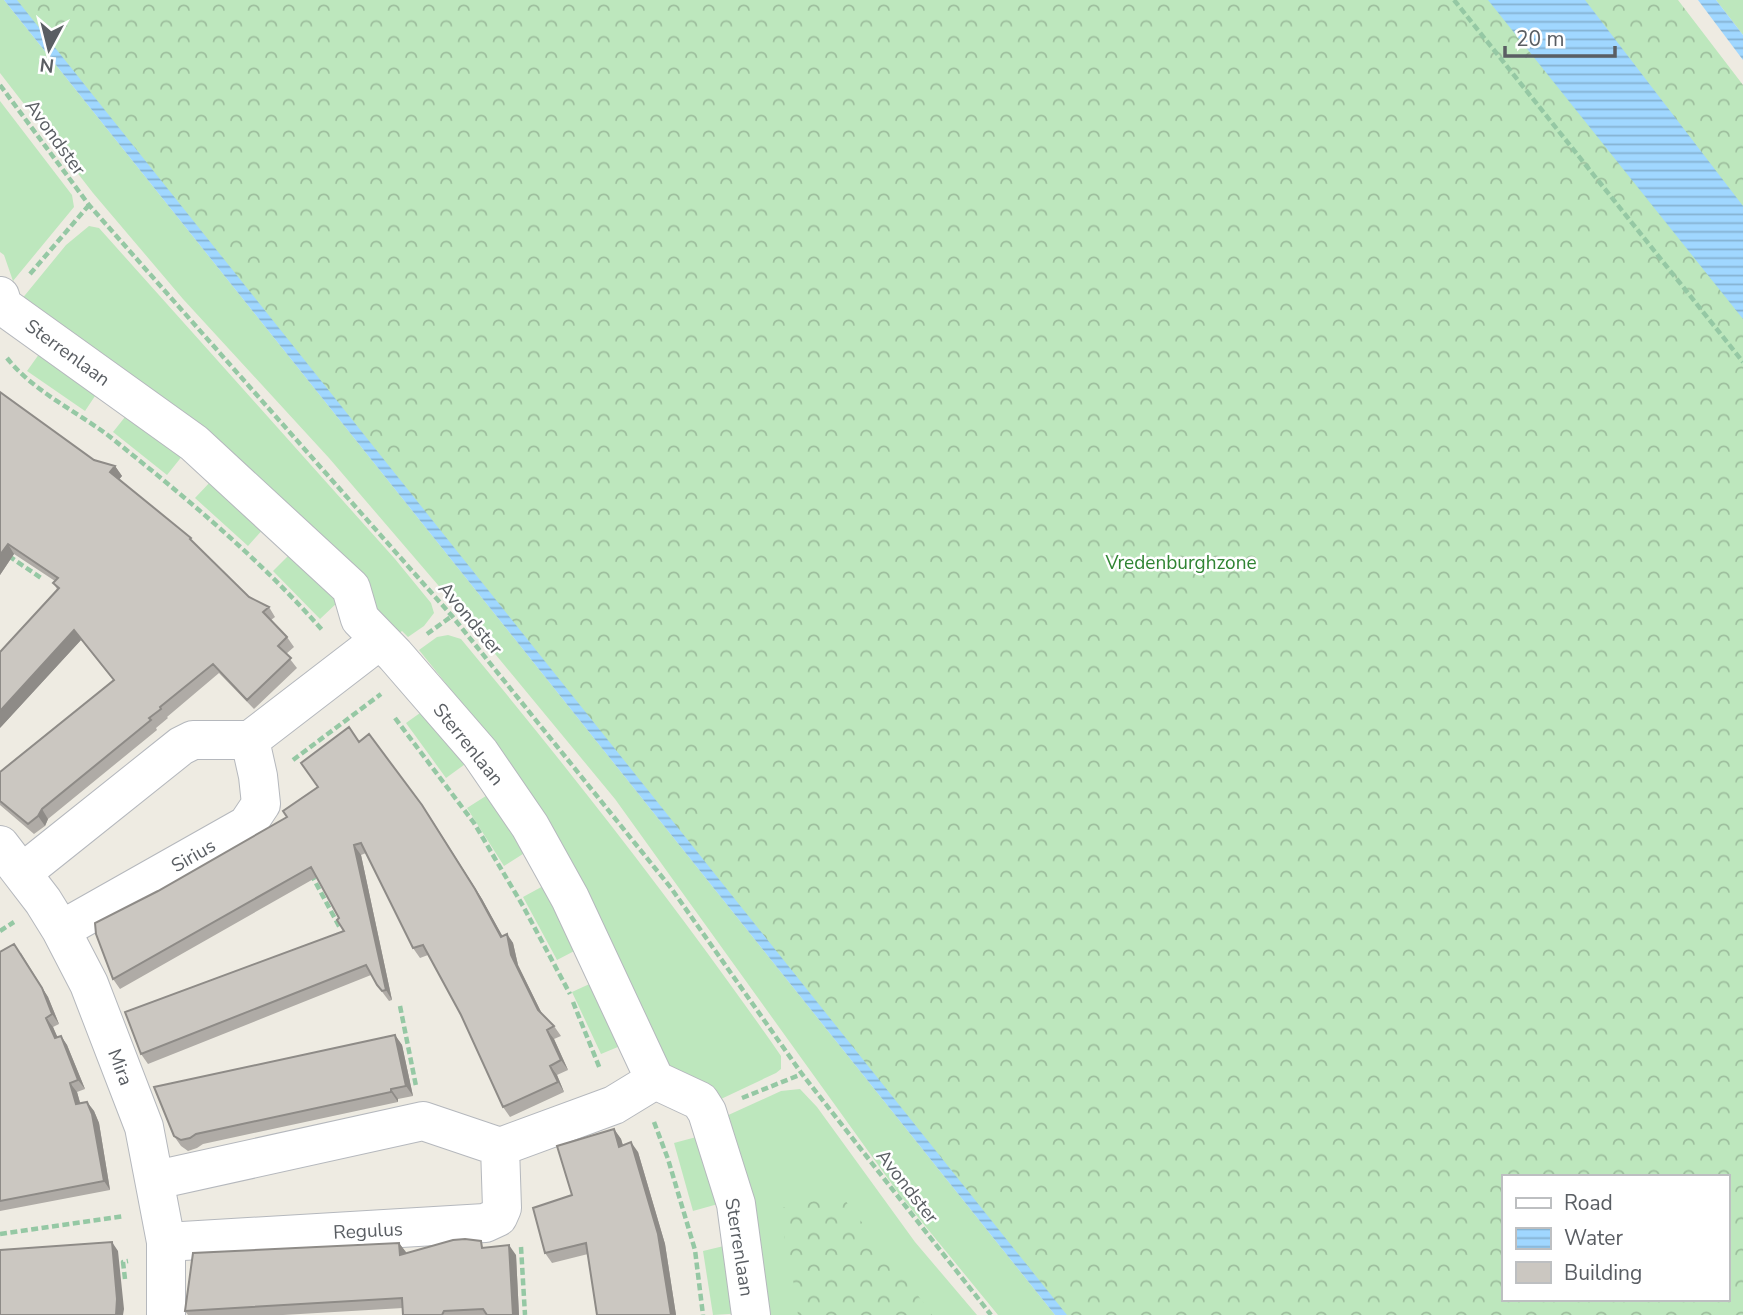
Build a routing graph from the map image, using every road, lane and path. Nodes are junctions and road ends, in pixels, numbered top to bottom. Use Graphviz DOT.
graph roads {
  1 [pos="1454,0"];
  2 [pos="0,85"];
  3 [pos="89,205"];
  4 [pos="1,304"];
  5 [pos="1743,362"];
  6 [pos="0,550"];
  7 [pos="41,578"];
  8 [pos="380,640"];
  9 [pos="410,673"];
  10 [pos="250,740"];
  11 [pos="258,776"];
  12 [pos="11,859"];
  13 [pos="307,867"];
  14 [pos="340,928"];
  15 [pos="61,930"];
  16 [pos="400,1006"];
  17 [pos="802,1074"];
  18 [pos="648,1084"];
  19 [pos="707,1112"];
  20 [pos="423,1121"];
  21 [pos="500,1147"];
  22 [pos="498,1217"];
  23 [pos="155,1223"];
  24 [pos="0,1234"];
  25 [pos="126,1287"];
  26 [pos="166,1315"];
  27 [pos="525,1315"];
  28 [pos="703,1315"];
  29 [pos="751,1315"];
  30 [pos="991,1315"];
  1 -- 5 [label="path"];
  2 -- 3 [label="path, Avondster"];
  3 -- 4 [label="path"];
  3 -- 17 [label="path, Avondster"];
  4 -- 8 [label="street, Sterrenlaan"];
  6 -- 7 [label="path"];
  8 -- 9 [label="street, Sterrenlaan"];
  8 -- 10 [label="street"];
  9 -- 11 [label="path"];
  9 -- 18 [label="street, Sterrenlaan"];
  10 -- 11 [label="street, Sirius"];
  10 -- 12 [label="street"];
  11 -- 15 [label="street, Sirius"];
  12 -- 15 [label="street, Mira"];
  13 -- 14 [label="path"];
  15 -- 23 [label="street, Mira"];
  16 -- 20 [label="path"];
  17 -- 19 [label="path"];
  17 -- 30 [label="path, Avondster"];
  18 -- 19 [label="street"];
  18 -- 21 [label="street"];
  18 -- 28 [label="path"];
  19 -- 29 [label="street, Sterrenlaan"];
  20 -- 21 [label="street"];
  20 -- 23 [label="street"];
  21 -- 22 [label="street"];
  22 -- 23 [label="street, Regulus"];
  22 -- 27 [label="path"];
  23 -- 24 [label="path"];
  23 -- 25 [label="path"];
  23 -- 26 [label="street, Mira"];
}
